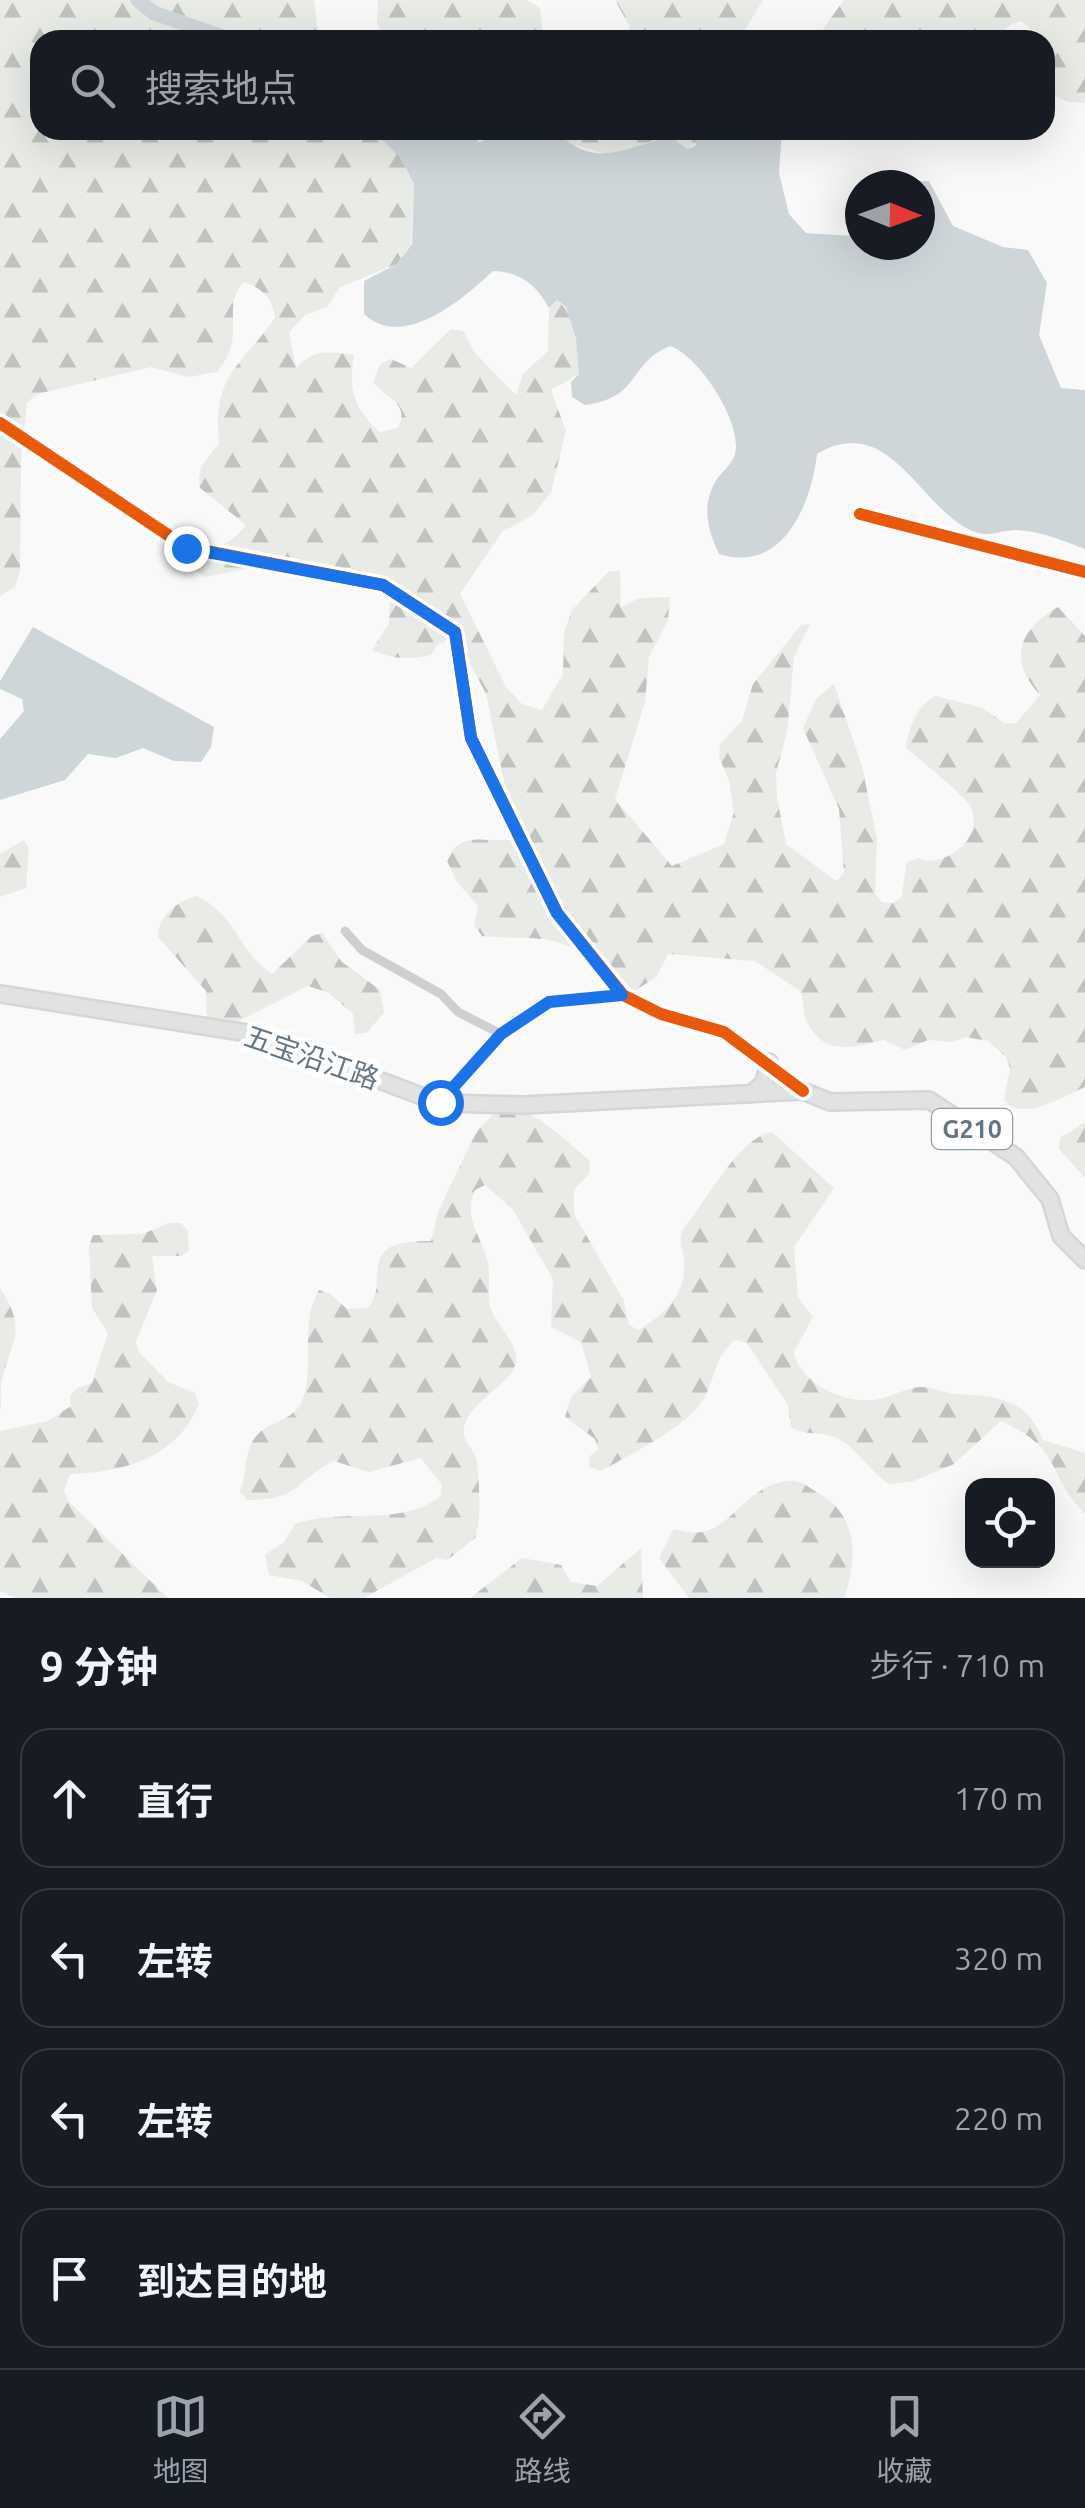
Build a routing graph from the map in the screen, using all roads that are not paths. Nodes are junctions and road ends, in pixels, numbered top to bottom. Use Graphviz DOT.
graph roads {
  1 [pos="0,423"];
  2 [pos="860,514"];
  3 [pos="1085,572"];
  4 [pos="345,931"];
  5 [pos="0,994"];
  6 [pos="622,995"];
  7 [pos="501,1034"];
  8 [pos="769,1062"];
  9 [pos="804,1091"];
  10 [pos="750,1094"];
  11 [pos="440,1102"];
  12 [pos="1085,1260"];
  1 -- 6 [label="street"];
  2 -- 3 [label="street"];
  4 -- 7 [label="street"];
  5 -- 11 [label="highway, 五宝沿江路 / G210"];
  6 -- 7 [label="street"];
  6 -- 8 [label="street"];
  7 -- 11 [label="street"];
  8 -- 9 [label="street"];
  8 -- 10 [label="highway"];
  9 -- 10 [label="highway, 五宝沿江路 / G210"];
  9 -- 12 [label="highway, G210"];
  10 -- 11 [label="highway, 五宝沿江路 / G210"];
}
